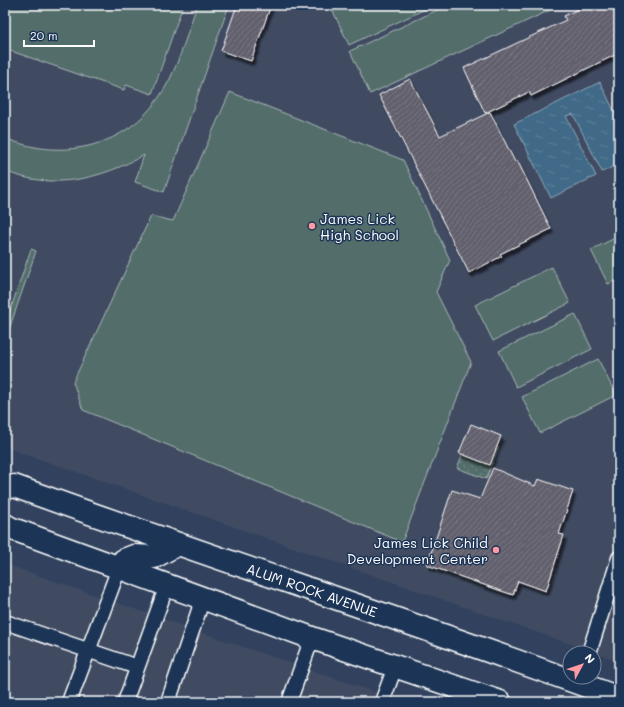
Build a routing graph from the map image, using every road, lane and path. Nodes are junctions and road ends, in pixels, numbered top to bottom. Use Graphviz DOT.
graph roads {
  1 [pos="5,488"];
  2 [pos="5,524"];
  3 [pos="178,544"];
  4 [pos="619,558"];
  5 [pos="119,568"];
  6 [pos="167,585"];
  7 [pos="203,598"];
  8 [pos="5,622"];
  9 [pos="312,638"];
  10 [pos="592,645"];
  11 [pos="88,650"];
  12 [pos="137,667"];
  13 [pos="394,667"];
  14 [pos="562,674"];
  15 [pos="590,685"];
  16 [pos="619,698"];
  17 [pos="69,702"];
  18 [pos="125,702"];
  19 [pos="168,702"];
  20 [pos="290,702"];
  21 [pos="382,702"];
  22 [pos="500,702"];
  1 -- 3 [label="main road, ALUM ROCK AVENUE"];
  2 -- 5 [label="main road"];
  3 -- 5 [label="main road"];
  3 -- 14 [label="main road, ALUM ROCK AVENUE"];
  4 -- 10 [label="lane"];
  5 -- 6 [label="main road"];
  5 -- 11 [label="lane"];
  6 -- 7 [label="main road"];
  6 -- 12 [label="lane"];
  7 -- 9 [label="main road"];
  7 -- 19 [label="lane"];
  8 -- 11 [label="lane"];
  9 -- 13 [label="main road"];
  9 -- 20 [label="lane"];
  11 -- 12 [label="lane"];
  11 -- 17 [label="lane"];
  12 -- 18 [label="lane"];
  13 -- 21 [label="lane"];
  13 -- 22 [label="main road"];
  15 -- 16 [label="main road, ALUM ROCK AVENUE"];
}
